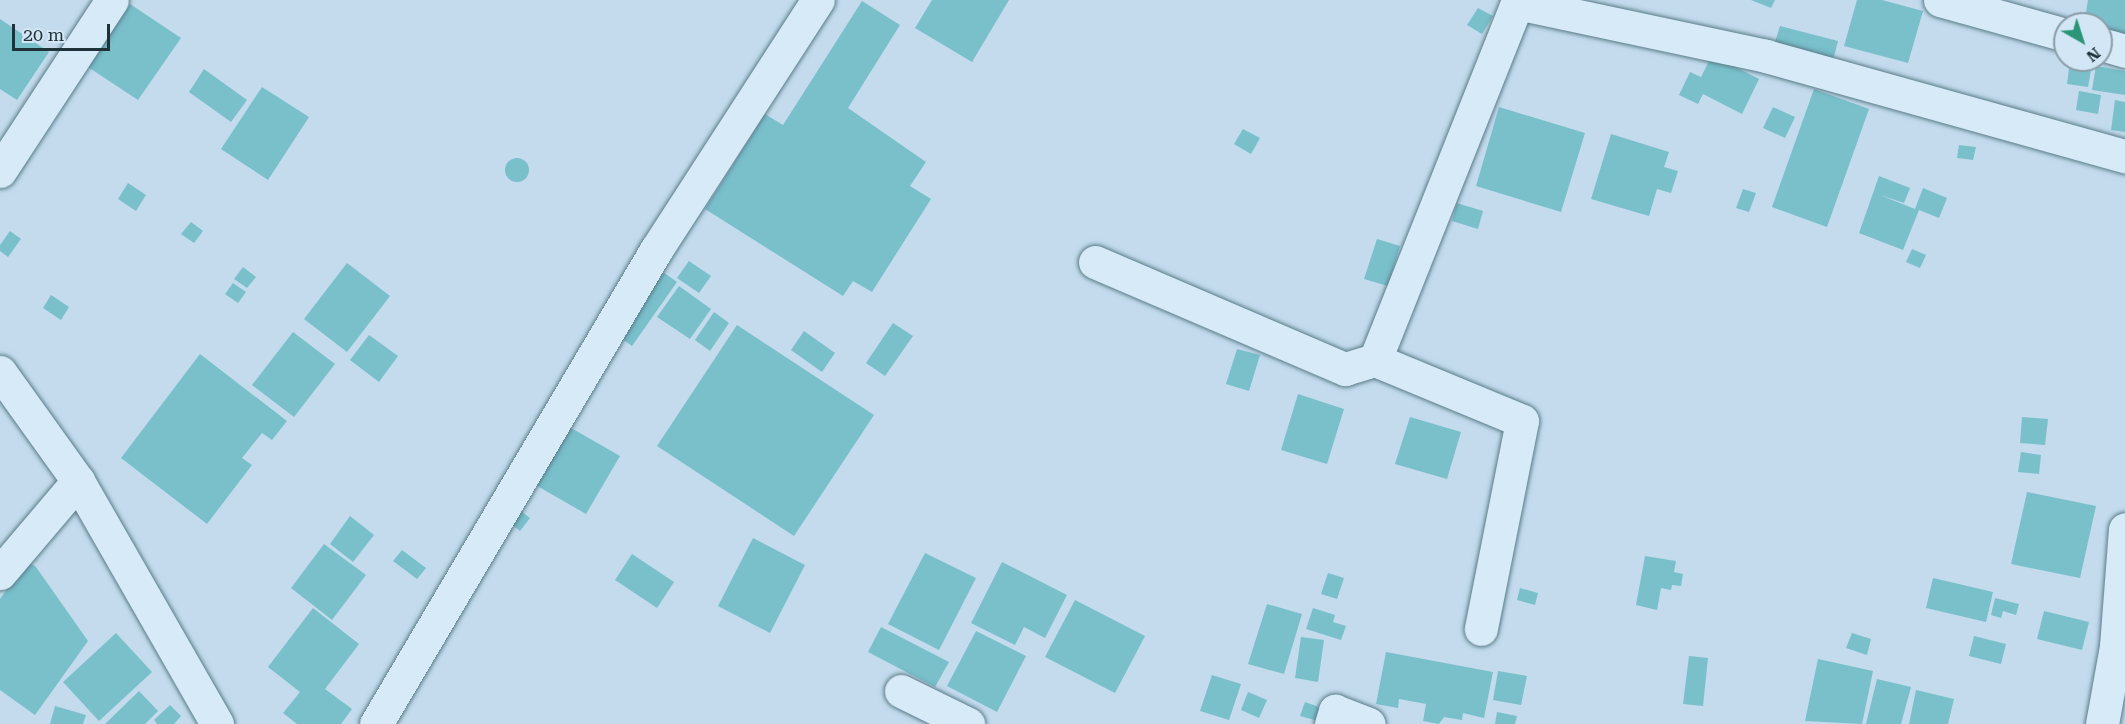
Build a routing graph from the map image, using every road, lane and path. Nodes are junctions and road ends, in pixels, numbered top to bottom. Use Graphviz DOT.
graph roads {
  1 [pos="112,0"];
  2 [pos="818,0"];
  3 [pos="1940,0"];
  4 [pos="2053,31"];
  5 [pos="2125,156"];
  6 [pos="0,171"];
  7 [pos="1095,262"];
  8 [pos="1375,360"];
  9 [pos="0,372"];
  10 [pos="78,481"];
  11 [pos="2125,529"];
  12 [pos="0,573"];
  13 [pos="1481,629"];
  14 [pos="2121,647"];
  15 [pos="901,691"];
  16 [pos="211,722"];
  17 [pos="376,724"];
  18 [pos="968,724"];
  19 [pos="1331,724"];
  20 [pos="1369,724"];
  21 [pos="2102,724"];
  1 -- 6 [label="street"];
  2 -- 17 [label="street"];
  3 -- 4 [label="street"];
  5 -- 8 [label="street"];
  7 -- 8 [label="street"];
  8 -- 13 [label="street"];
  9 -- 10 [label="street"];
  10 -- 12 [label="street"];
  10 -- 16 [label="street"];
  11 -- 14 [label="street"];
  14 -- 21 [label="street"];
  15 -- 18 [label="street"];
  19 -- 20 [label="street"];
}
